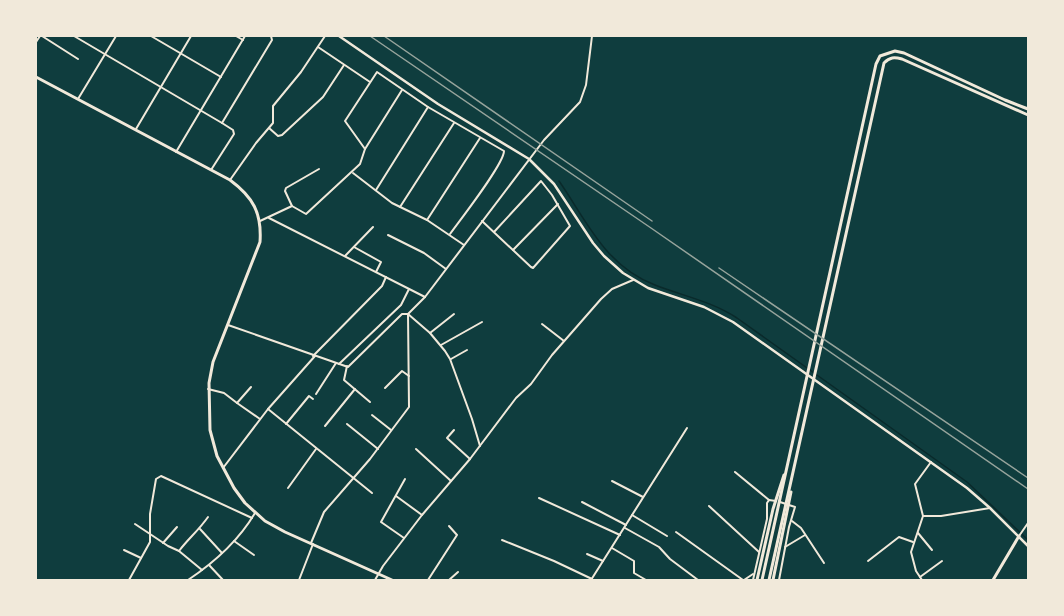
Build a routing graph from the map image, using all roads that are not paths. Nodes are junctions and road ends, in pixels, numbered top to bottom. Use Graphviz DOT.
graph roads {
  1 [pos="41,36"];
  2 [pos="74,36"];
  3 [pos="116,36"];
  4 [pos="152,36"];
  5 [pos="191,36"];
  6 [pos="236,36"];
  7 [pos="245,36"];
  8 [pos="271,36"];
  9 [pos="326,36"];
  10 [pos="339,36"];
  11 [pos="592,36"];
  12 [pos="243,40"];
  13 [pos="36,42"];
  14 [pos="318,47"];
  15 [pos="181,53"];
  16 [pos="105,54"];
  17 [pos="78,59"];
  18 [pos="344,65"];
  19 [pos="36,77"];
  20 [pos="221,77"];
  21 [pos="370,82"];
  22 [pos="161,87"];
  23 [pos="402,90"];
  24 [pos="77,100"];
  25 [pos="428,107"];
  26 [pos="1028,108"];
  27 [pos="200,111"];
  28 [pos="1028,115"];
  29 [pos="222,123"];
  30 [pos="454,123"];
  31 [pos="269,128"];
  32 [pos="135,130"];
  33 [pos="480,138"];
  34 [pos="365,149"];
  35 [pos="176,152"];
  36 [pos="529,159"];
  37 [pos="319,169"];
  38 [pos="211,170"];
  39 [pos="352,173"];
  40 [pos="230,180"];
  41 [pos="376,190"];
  42 [pos="558,204"];
  43 [pos="292,206"];
  44 [pos="400,207"];
  45 [pos="268,218"];
  46 [pos="428,220"];
  47 [pos="260,221"];
  48 [pos="482,221"];
  49 [pos="372,227"];
  50 [pos="494,232"];
  51 [pos="450,234"];
  52 [pos="388,235"];
  53 [pos="464,245"];
  54 [pos="354,247"];
  55 [pos="513,250"];
  56 [pos="345,256"];
  57 [pos="446,269"];
  58 [pos="376,272"];
  59 [pos="386,277"];
  60 [pos="633,280"];
  61 [pos="409,289"];
  62 [pos="425,297"];
  63 [pos="408,314"];
  64 [pos="454,314"];
  65 [pos="482,322"];
  66 [pos="542,324"];
  67 [pos="228,325"];
  68 [pos="430,333"];
  69 [pos="564,341"];
  70 [pos="441,345"];
  71 [pos="467,350"];
  72 [pos="314,356"];
  73 [pos="450,359"];
  74 [pos="338,364"];
  75 [pos="347,366"];
  76 [pos="409,376"];
  77 [pos="251,387"];
  78 [pos="208,388"];
  79 [pos="385,388"];
  80 [pos="355,390"];
  81 [pos="316,394"];
  82 [pos="313,399"];
  83 [pos="370,402"];
  84 [pos="237,403"];
  85 [pos="268,409"];
  86 [pos="372,415"];
  87 [pos="260,419"];
  88 [pos="286,424"];
  89 [pos="347,424"];
  90 [pos="325,426"];
  91 [pos="687,428"];
  92 [pos="391,430"];
  93 [pos="454,430"];
  94 [pos="480,446"];
  95 [pos="316,449"];
  96 [pos="378,449"];
  97 [pos="416,449"];
  98 [pos="791,451"];
  99 [pos="470,459"];
  100 [pos="931,462"];
  101 [pos="796,463"];
  102 [pos="222,469"];
  103 [pos="735,472"];
  104 [pos="353,478"];
  105 [pos="405,479"];
  106 [pos="451,481"];
  107 [pos="612,481"];
  108 [pos="288,488"];
  109 [pos="372,493"];
  110 [pos="396,496"];
  111 [pos="644,497"];
  112 [pos="539,498"];
  113 [pos="770,500"];
  114 [pos="582,502"];
  115 [pos="709,506"];
  116 [pos="990,508"];
  117 [pos="256,513"];
  118 [pos="422,515"];
  119 [pos="632,515"];
  120 [pos="923,516"];
  121 [pos="208,518"];
  122 [pos="252,518"];
  123 [pos="792,521"];
  124 [pos="1028,523"];
  125 [pos="135,524"];
  126 [pos="626,525"];
  127 [pos="449,526"];
  128 [pos="177,527"];
  129 [pos="624,528"];
  130 [pos="200,529"];
  131 [pos="1024,529"];
  132 [pos="1028,529"];
  133 [pos="676,532"];
  134 [pos="150,533"];
  135 [pos="918,533"];
  136 [pos="620,535"];
  137 [pos="805,535"];
  138 [pos="667,536"];
  139 [pos="1019,536"];
  140 [pos="404,538"];
  141 [pos="502,540"];
  142 [pos="234,541"];
  143 [pos="913,542"];
  144 [pos="163,543"];
  145 [pos="312,544"];
  146 [pos="1028,546"];
  147 [pos="785,547"];
  148 [pos="612,548"];
  149 [pos="124,550"];
  150 [pos="932,550"];
  151 [pos="178,551"];
  152 [pos="759,552"];
  153 [pos="222,553"];
  154 [pos="587,554"];
  155 [pos="254,555"];
  156 [pos="141,558"];
  157 [pos="868,560"];
  158 [pos="603,561"];
  159 [pos="942,561"];
  160 [pos="824,564"];
  161 [pos="209,565"];
  162 [pos="202,570"];
  163 [pos="458,572"];
  164 [pos="377,574"];
  165 [pos="754,574"];
  166 [pos="921,579"];
  167 [pos="128,580"];
  168 [pos="188,580"];
  169 [pos="224,580"];
  170 [pos="299,580"];
  171 [pos="375,580"];
  172 [pos="392,580"];
  173 [pos="428,580"];
  174 [pos="448,580"];
  175 [pos="592,580"];
  176 [pos="646,580"];
  177 [pos="698,580"];
  178 [pos="744,580"];
  179 [pos="752,580"];
  180 [pos="757,580"];
  181 [pos="762,580"];
  182 [pos="769,580"];
  183 [pos="773,580"];
  184 [pos="778,580"];
  185 [pos="993,580"];
  1 -- 13 [label="street"];
  1 -- 17 [label="street"];
  2 -- 16 [label="street"];
  3 -- 16 [label="street"];
  4 -- 15 [label="street"];
  5 -- 15 [label="street"];
  6 -- 12 [label="street"];
  7 -- 12 [label="street"];
  8 -- 29 [label="street"];
  9 -- 14 [label="street"];
  10 -- 36 [label="street"];
  11 -- 36 [label="street"];
  12 -- 20 [label="street"];
  14 -- 18 [label="street"];
  14 -- 31 [label="street"];
  15 -- 20 [label="street"];
  15 -- 22 [label="street"];
  16 -- 22 [label="street"];
  16 -- 24 [label="street"];
  18 -- 21 [label="street"];
  18 -- 31 [label="street"];
  19 -- 24 [label="main road"];
  20 -- 27 [label="street"];
  21 -- 23 [label="street"];
  21 -- 34 [label="street"];
  22 -- 27 [label="street"];
  22 -- 32 [label="street"];
  23 -- 25 [label="street"];
  23 -- 34 [label="street"];
  24 -- 32 [label="main road"];
  25 -- 30 [label="street"];
  25 -- 41 [label="street"];
  26 -- 98 [label="main road"];
  27 -- 29 [label="street"];
  27 -- 35 [label="street"];
  28 -- 101 [label="main road"];
  29 -- 38 [label="street"];
  30 -- 33 [label="street"];
  30 -- 44 [label="street"];
  31 -- 40 [label="street"];
  32 -- 35 [label="main road"];
  33 -- 46 [label="street"];
  33 -- 51 [label="street"];
  34 -- 39 [label="street"];
  35 -- 38 [label="main road"];
  36 -- 48 [label="street"];
  36 -- 60 [label="street"];
  37 -- 43 [label="street"];
  38 -- 40 [label="main road"];
  39 -- 41 [label="street"];
  39 -- 43 [label="street"];
  40 -- 47 [label="main road"];
  41 -- 44 [label="street"];
  42 -- 50 [label="street"];
  42 -- 55 [label="street"];
  42 -- 55 [label="street"];
  43 -- 45 [label="street"];
  44 -- 46 [label="street"];
  45 -- 47 [label="street"];
  45 -- 56 [label="street"];
  46 -- 51 [label="street"];
  47 -- 67 [label="main road"];
  48 -- 50 [label="street"];
  48 -- 53 [label="street"];
  49 -- 54 [label="street"];
  50 -- 55 [label="street"];
  51 -- 53 [label="street"];
  52 -- 57 [label="street"];
  53 -- 57 [label="street"];
  54 -- 56 [label="street"];
  54 -- 58 [label="street"];
  56 -- 58 [label="street"];
  57 -- 62 [label="street"];
  58 -- 59 [label="street"];
  59 -- 61 [label="street"];
  59 -- 72 [label="street"];
  60 -- 69 [label="street"];
  60 -- 100 [label="street"];
  61 -- 62 [label="street"];
  61 -- 74 [label="street"];
  62 -- 63 [label="street"];
  63 -- 68 [label="street"];
  63 -- 75 [label="street"];
  63 -- 76 [label="street"];
  64 -- 68 [label="street"];
  65 -- 70 [label="street"];
  66 -- 69 [label="street"];
  67 -- 72 [label="street"];
  67 -- 78 [label="main road"];
  68 -- 70 [label="street"];
  69 -- 94 [label="street"];
  70 -- 73 [label="street"];
  71 -- 73 [label="street"];
  72 -- 74 [label="street"];
  72 -- 85 [label="street"];
  73 -- 94 [label="street"];
  74 -- 75 [label="street"];
  74 -- 81 [label="street"];
  75 -- 80 [label="street"];
  76 -- 79 [label="street"];
  76 -- 92 [label="street"];
  77 -- 84 [label="street"];
  78 -- 84 [label="street"];
  78 -- 102 [label="main road"];
  80 -- 83 [label="street"];
  80 -- 90 [label="street"];
  82 -- 88 [label="street"];
  84 -- 87 [label="street"];
  85 -- 87 [label="street"];
  85 -- 88 [label="street"];
  86 -- 92 [label="street"];
  87 -- 102 [label="street"];
  88 -- 95 [label="street"];
  89 -- 96 [label="street"];
  91 -- 111 [label="street"];
  92 -- 96 [label="street"];
  93 -- 99 [label="street"];
  94 -- 99 [label="street"];
  95 -- 104 [label="street"];
  95 -- 108 [label="street"];
  96 -- 104 [label="street"];
  97 -- 106 [label="street"];
  98 -- 180 [label="main road"];
  98 -- 181 [label="main road"];
  99 -- 106 [label="street"];
  100 -- 116 [label="street"];
  100 -- 120 [label="street"];
  101 -- 182 [label="main road"];
  101 -- 183 [label="main road"];
  102 -- 117 [label="main road"];
  103 -- 113 [label="street"];
  104 -- 109 [label="street"];
  104 -- 145 [label="street"];
  105 -- 110 [label="street"];
  106 -- 118 [label="street"];
  107 -- 111 [label="street"];
  110 -- 118 [label="street"];
  110 -- 140 [label="street"];
  111 -- 119 [label="street"];
  112 -- 136 [label="street"];
  113 -- 123 [label="street"];
  113 -- 152 [label="street"];
  114 -- 126 [label="street"];
  115 -- 152 [label="street"];
  116 -- 120 [label="street"];
  116 -- 139 [label="street"];
  117 -- 122 [label="street"];
  117 -- 145 [label="main road"];
  118 -- 140 [label="street"];
  119 -- 126 [label="street"];
  119 -- 138 [label="street"];
  120 -- 135 [label="street"];
  121 -- 130 [label="street"];
  122 -- 134 [label="street"];
  122 -- 142 [label="street"];
  123 -- 137 [label="street"];
  123 -- 147 [label="street"];
  124 -- 131 [label="street"];
  125 -- 134 [label="street"];
  126 -- 129 [label="street"];
  127 -- 173 [label="street"];
  128 -- 144 [label="street"];
  129 -- 136 [label="street"];
  129 -- 177 [label="street"];
  130 -- 151 [label="street"];
  130 -- 153 [label="street"];
  131 -- 132 [label="street"];
  131 -- 139 [label="street"];
  133 -- 178 [label="street"];
  134 -- 144 [label="street"];
  134 -- 156 [label="street"];
  135 -- 143 [label="street"];
  135 -- 150 [label="street"];
  136 -- 148 [label="street"];
  137 -- 147 [label="street"];
  137 -- 160 [label="street"];
  139 -- 146 [label="street"];
  139 -- 185 [label="main road"];
  140 -- 164 [label="street"];
  141 -- 175 [label="street"];
  142 -- 153 [label="street"];
  142 -- 155 [label="street"];
  143 -- 157 [label="street"];
  143 -- 166 [label="street"];
  144 -- 151 [label="street"];
  145 -- 164 [label="main road"];
  145 -- 170 [label="street"];
  147 -- 184 [label="street"];
  148 -- 158 [label="street"];
  148 -- 176 [label="street"];
  149 -- 156 [label="street"];
  151 -- 162 [label="street"];
  152 -- 165 [label="street"];
  153 -- 161 [label="street"];
  154 -- 158 [label="street"];
  156 -- 167 [label="street"];
  158 -- 175 [label="street"];
  159 -- 166 [label="street"];
  161 -- 162 [label="street"];
  161 -- 169 [label="street"];
  162 -- 168 [label="street"];
  163 -- 174 [label="street"];
  164 -- 171 [label="street"];
  164 -- 172 [label="main road"];
  165 -- 178 [label="street"];
  165 -- 179 [label="street"];
}
